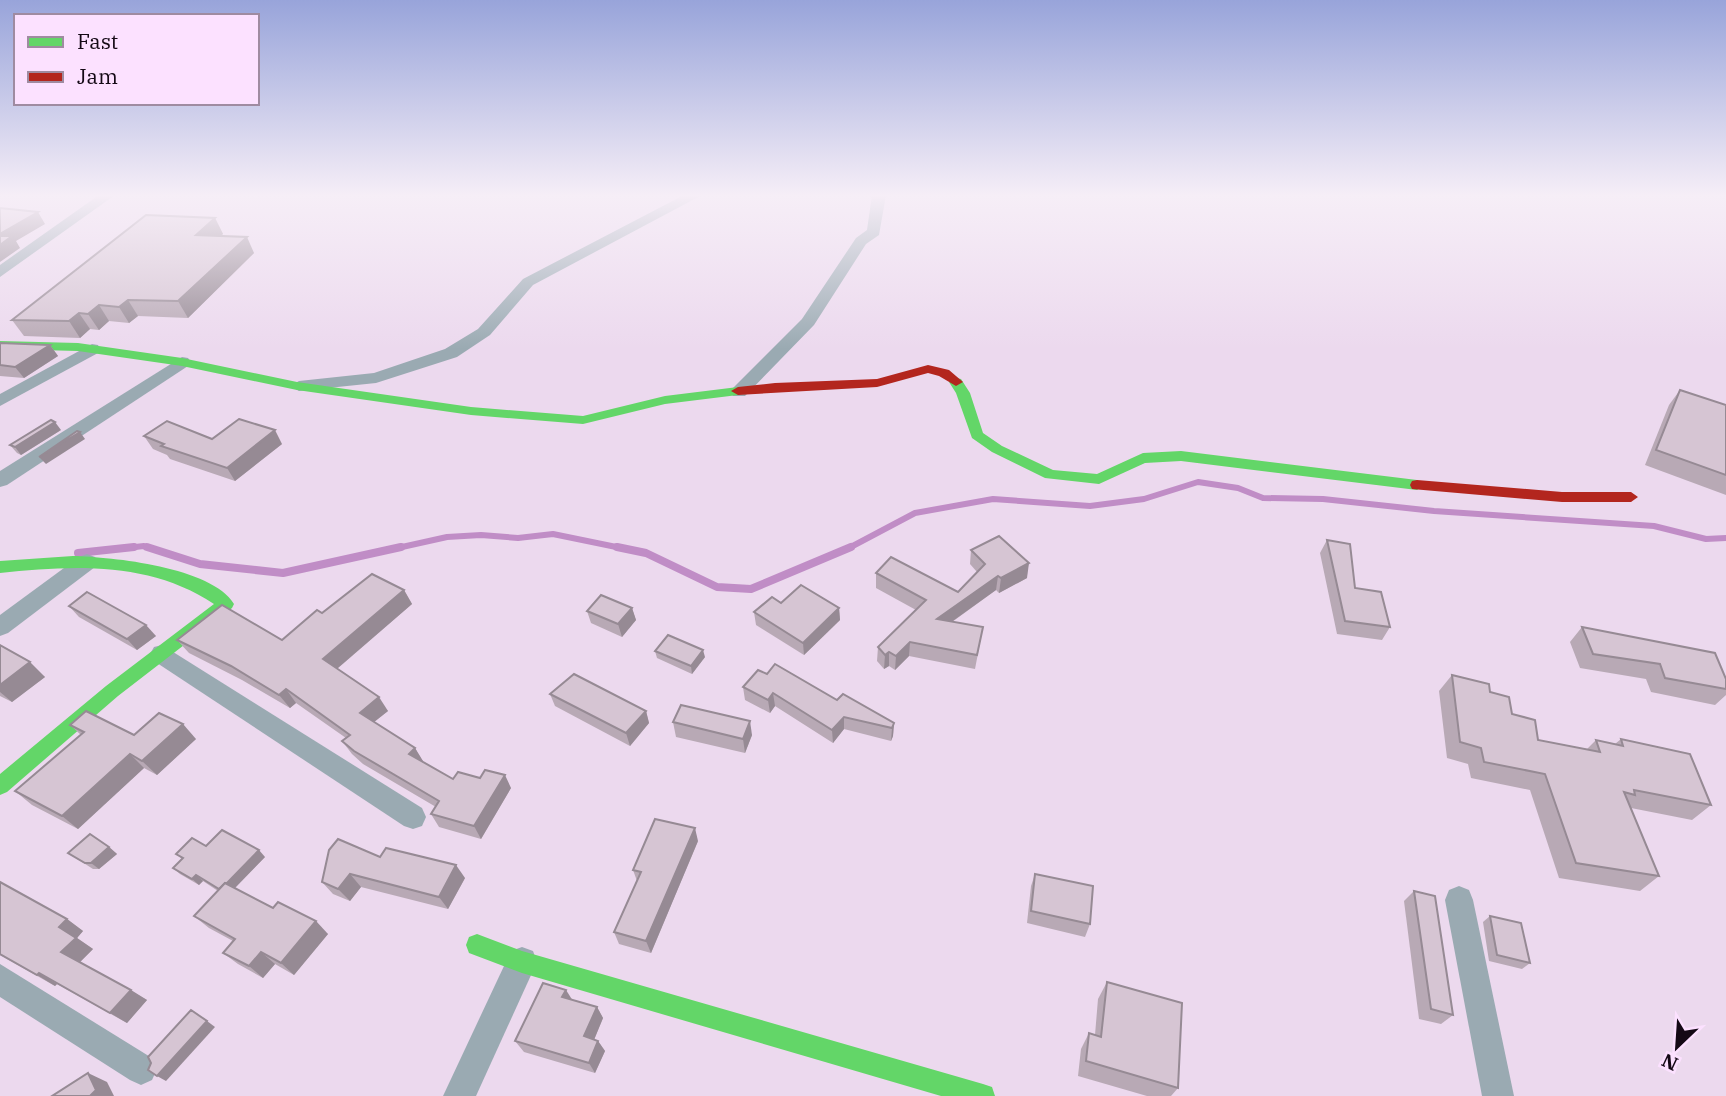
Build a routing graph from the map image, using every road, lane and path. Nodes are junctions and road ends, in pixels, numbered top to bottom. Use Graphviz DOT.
graph roads {
  1 [pos="36,246"];
  2 [pos="597,246"];
  3 [pos="859,246"];
  4 [pos="0,272"];
  5 [pos="0,345"];
  6 [pos="92,349"];
  7 [pos="182,362"];
  8 [pos="297,386"];
  9 [pos="739,392"];
  10 [pos="0,401"];
  11 [pos="0,480"];
  12 [pos="1631,497"];
  13 [pos="87,562"];
  14 [pos="0,567"];
  15 [pos="0,627"];
  16 [pos="162,653"];
  17 [pos="0,786"];
  18 [pos="413,817"];
  19 [pos="1460,900"];
  20 [pos="477,946"];
  21 [pos="522,962"];
  22 [pos="0,979"];
  23 [pos="141,1069"];
  24 [pos="460,1096"];
  25 [pos="983,1096"];
  26 [pos="1498,1096"];
  1 -- 4 [label="street"];
  2 -- 8 [label="street"];
  3 -- 9 [label="street"];
  5 -- 6 [label="street"];
  6 -- 7 [label="street"];
  6 -- 10 [label="street"];
  7 -- 8 [label="street"];
  7 -- 11 [label="street"];
  8 -- 9 [label="street"];
  9 -- 12 [label="street"];
  13 -- 14 [label="street"];
  13 -- 15 [label="street"];
  13 -- 16 [label="street"];
  16 -- 17 [label="street"];
  16 -- 18 [label="street"];
  19 -- 26 [label="street"];
  20 -- 21 [label="street"];
  21 -- 24 [label="street"];
  21 -- 25 [label="street"];
  22 -- 23 [label="street"];
}
